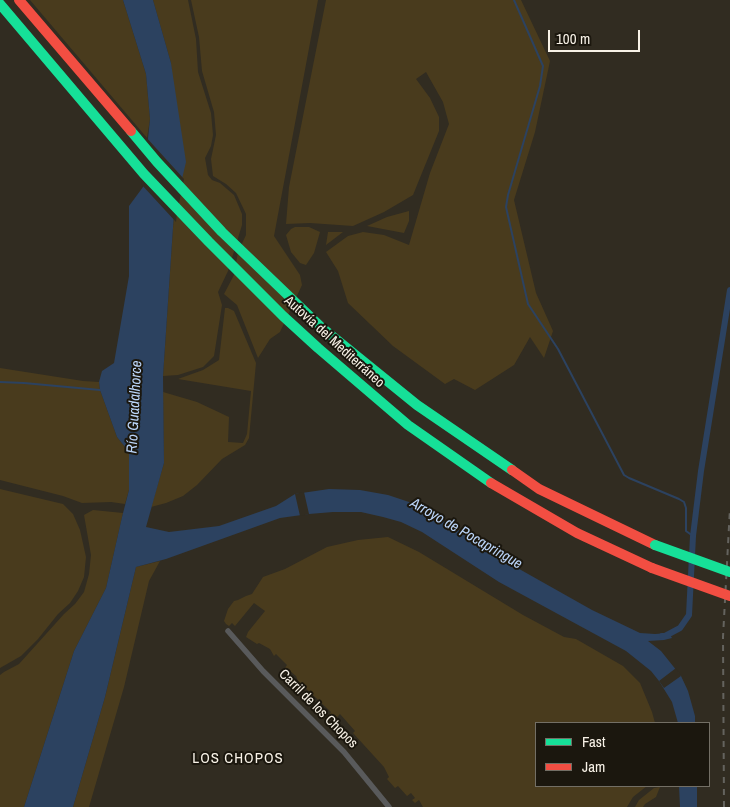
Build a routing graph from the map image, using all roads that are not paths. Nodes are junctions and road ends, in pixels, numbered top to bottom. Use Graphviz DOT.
graph roads {
  1 [pos="18,0"];
  2 [pos="0,4"];
  3 [pos="730,572"];
  4 [pos="730,596"];
  5 [pos="228,632"];
  6 [pos="389,807"];
  1 -- 3 [label="highway, Autovía del Mediterráneo, bridge"];
  2 -- 4 [label="highway, Autovía del Mediterráneo, bridge"];
  5 -- 6 [label="street, Carril de los Chopos"];
}
